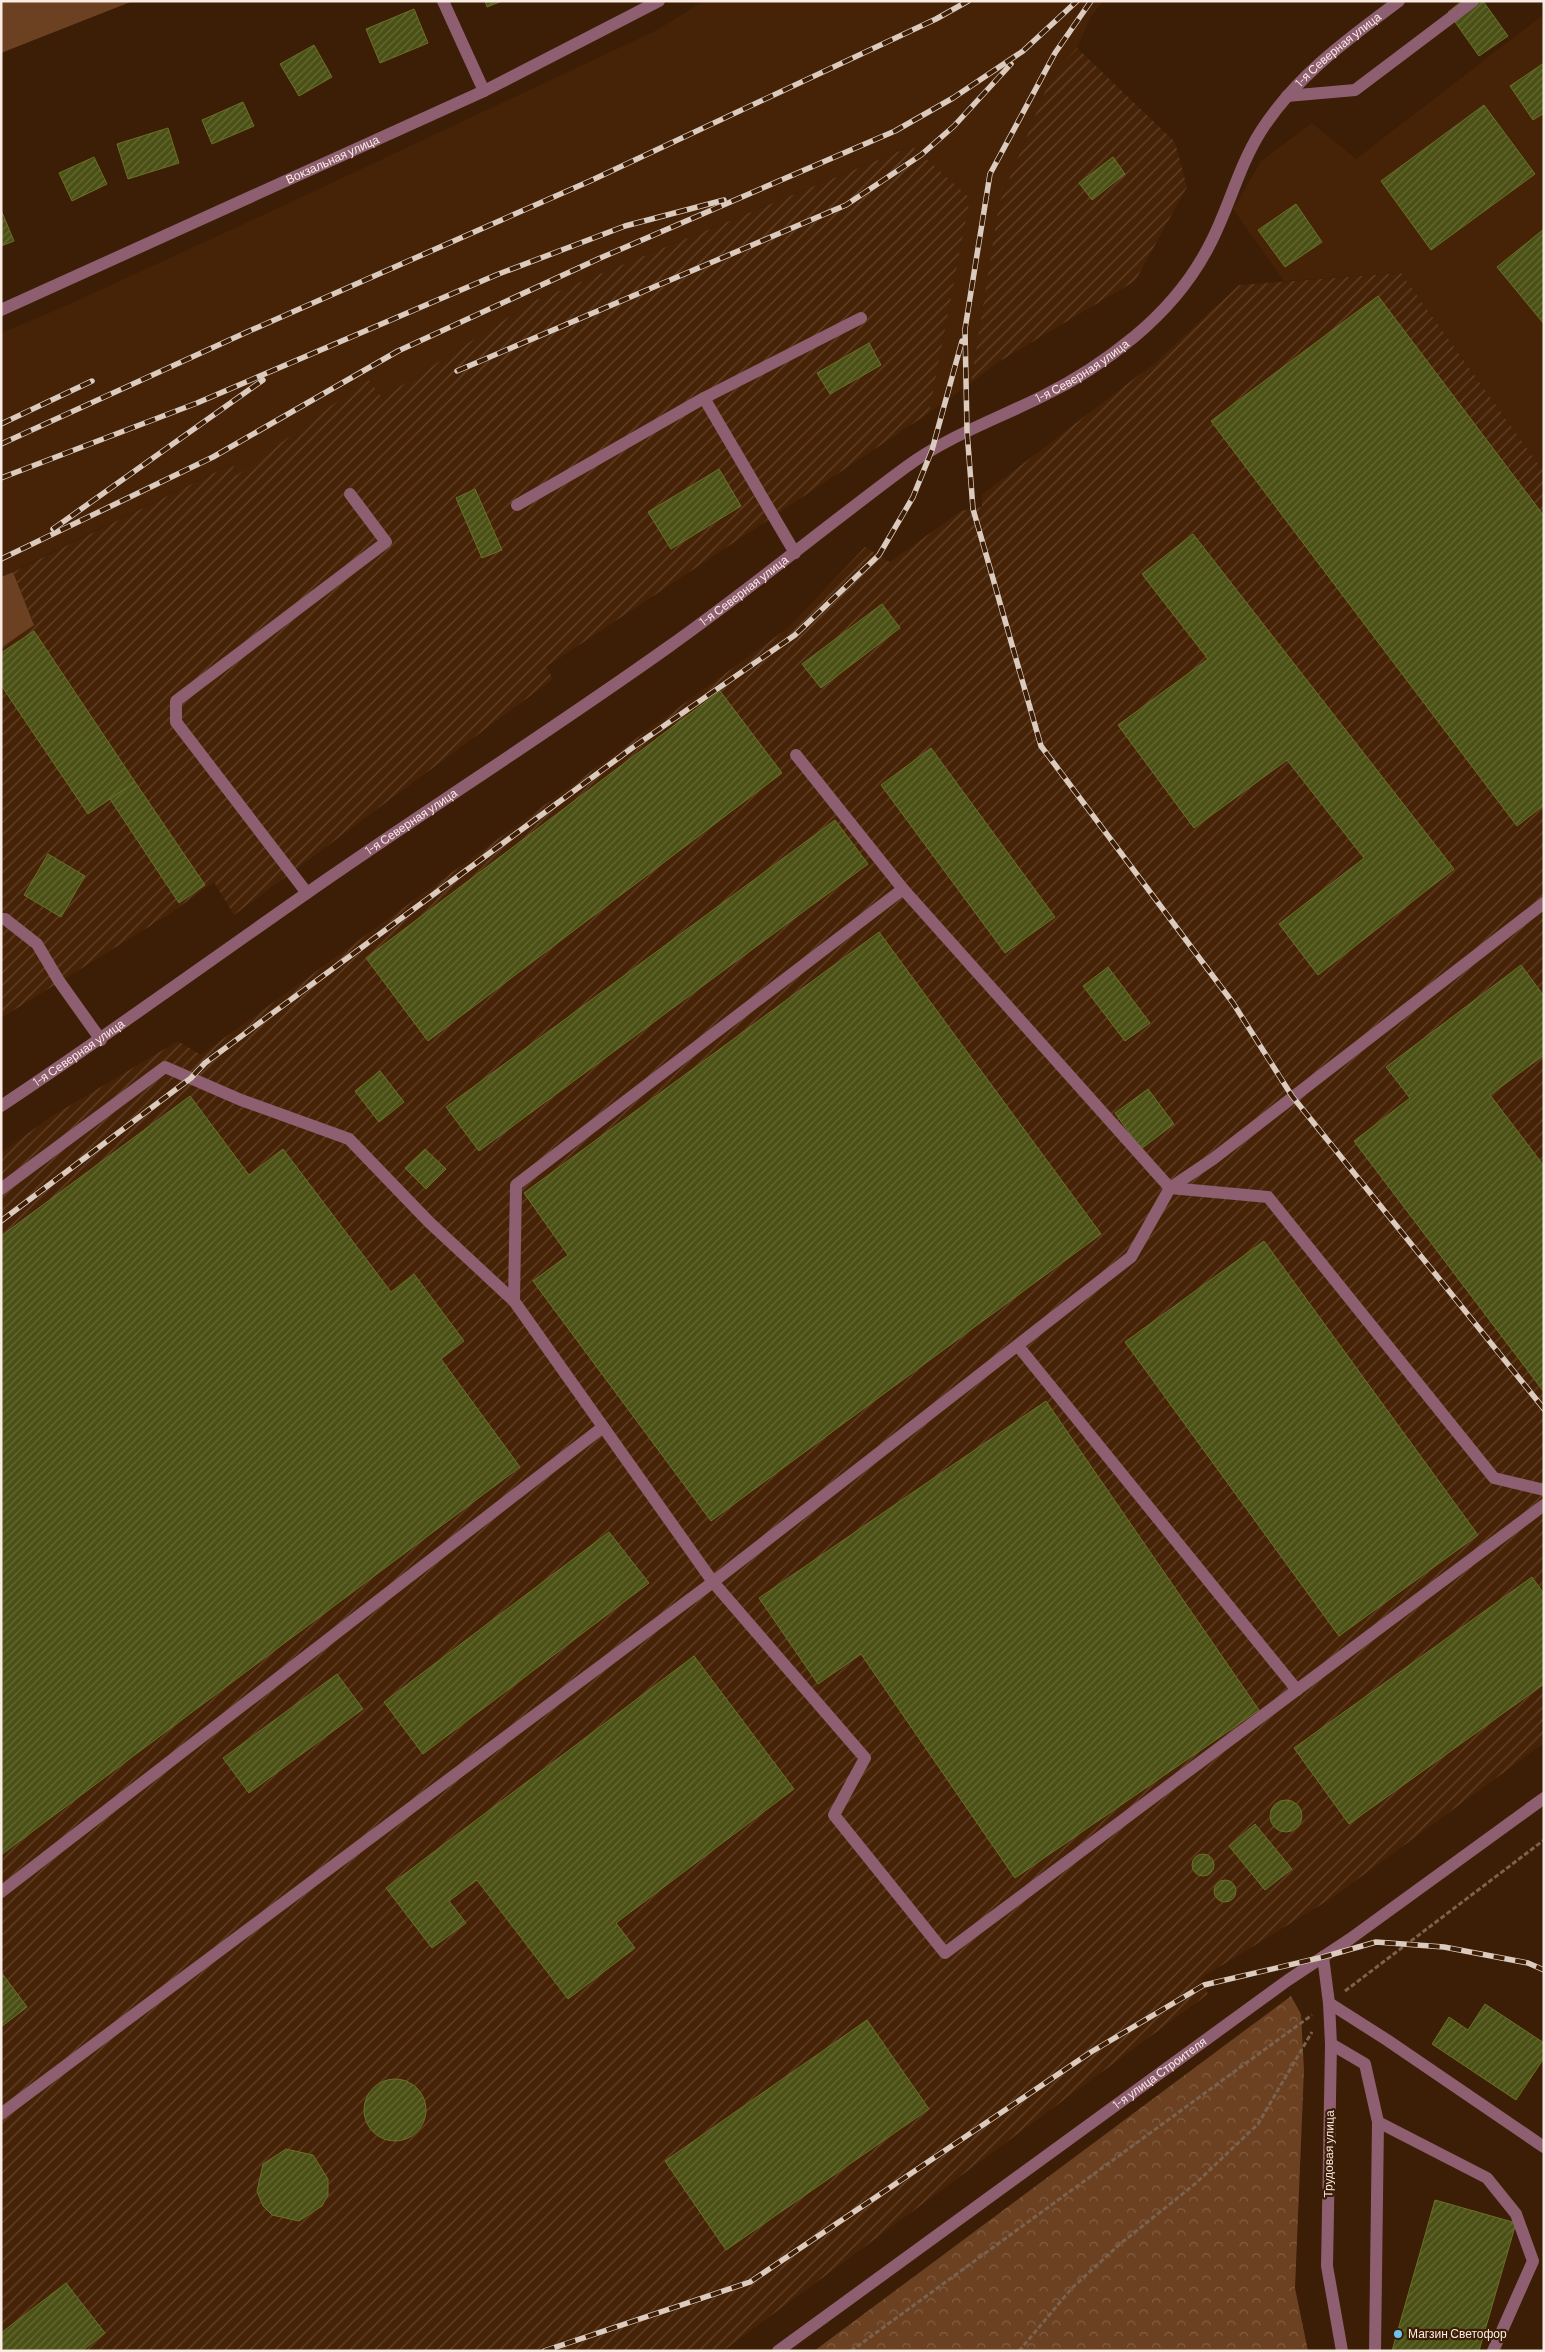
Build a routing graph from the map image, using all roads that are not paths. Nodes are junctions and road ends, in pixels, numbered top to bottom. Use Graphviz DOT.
graph roads {
  1 [pos="443,1"];
  2 [pos="659,1"];
  3 [pos="1399,1"];
  4 [pos="1473,1"];
  5 [pos="484,91"];
  6 [pos="1287,96"];
  7 [pos="1,310"];
  8 [pos="861,318"];
  9 [pos="704,398"];
  10 [pos="350,494"];
  11 [pos="517,505"];
  12 [pos="795,553"];
  13 [pos="796,755"];
  14 [pos="903,889"];
  15 [pos="307,893"];
  16 [pos="1543,905"];
  17 [pos="1,919"];
  18 [pos="101,1040"];
  19 [pos="1,1106"];
  20 [pos="1170,1188"];
  21 [pos="1,1189"];
  22 [pos="514,1301"];
  23 [pos="1018,1346"];
  24 [pos="603,1427"];
  25 [pos="1544,1490"];
  26 [pos="1544,1505"];
  27 [pos="713,1582"];
  28 [pos="1297,1690"];
  29 [pos="1544,1798"];
  30 [pos="1,1892"];
  31 [pos="1323,1957"];
  32 [pos="1329,2003"];
  33 [pos="1332,2044"];
  34 [pos="1,2114"];
  35 [pos="1378,2122"];
  36 [pos="1544,2147"];
  37 [pos="778,2351"];
  38 [pos="1342,2351"];
  39 [pos="1374,2351"];
  40 [pos="1493,2351"];
  1 -- 5 [label="street"];
  2 -- 5 [label="street, Вокзальная улица"];
  3 -- 6 [label="street, 1-я Северная улица"];
  4 -- 6 [label="street"];
  5 -- 7 [label="street, Вокзальная улица"];
  6 -- 12 [label="street, 1-я Северная улица"];
  8 -- 9 [label="street"];
  9 -- 11 [label="street"];
  9 -- 12 [label="street"];
  10 -- 15 [label="street"];
  12 -- 15 [label="street, 1-я Северная улица"];
  13 -- 14 [label="street"];
  14 -- 20 [label="street"];
  14 -- 22 [label="street"];
  15 -- 18 [label="street, 1-я Северная улица"];
  16 -- 20 [label="street"];
  17 -- 18 [label="street"];
  18 -- 19 [label="street, 1-я Северная улица"];
  20 -- 23 [label="street"];
  20 -- 25 [label="street"];
  21 -- 22 [label="street"];
  22 -- 24 [label="street"];
  23 -- 27 [label="street"];
  23 -- 28 [label="street"];
  24 -- 27 [label="street"];
  24 -- 30 [label="street"];
  26 -- 28 [label="street"];
  27 -- 28 [label="street"];
  27 -- 34 [label="street"];
  29 -- 31 [label="street, 1-я улица Строителя"];
  31 -- 32 [label="street, Трудовая улица"];
  31 -- 37 [label="street, 1-я улица Строителя"];
  32 -- 33 [label="street, Трудовая улица"];
  32 -- 36 [label="street"];
  33 -- 35 [label="street"];
  33 -- 38 [label="street, Трудовая улица"];
  35 -- 39 [label="street"];
  35 -- 40 [label="street"];
}
